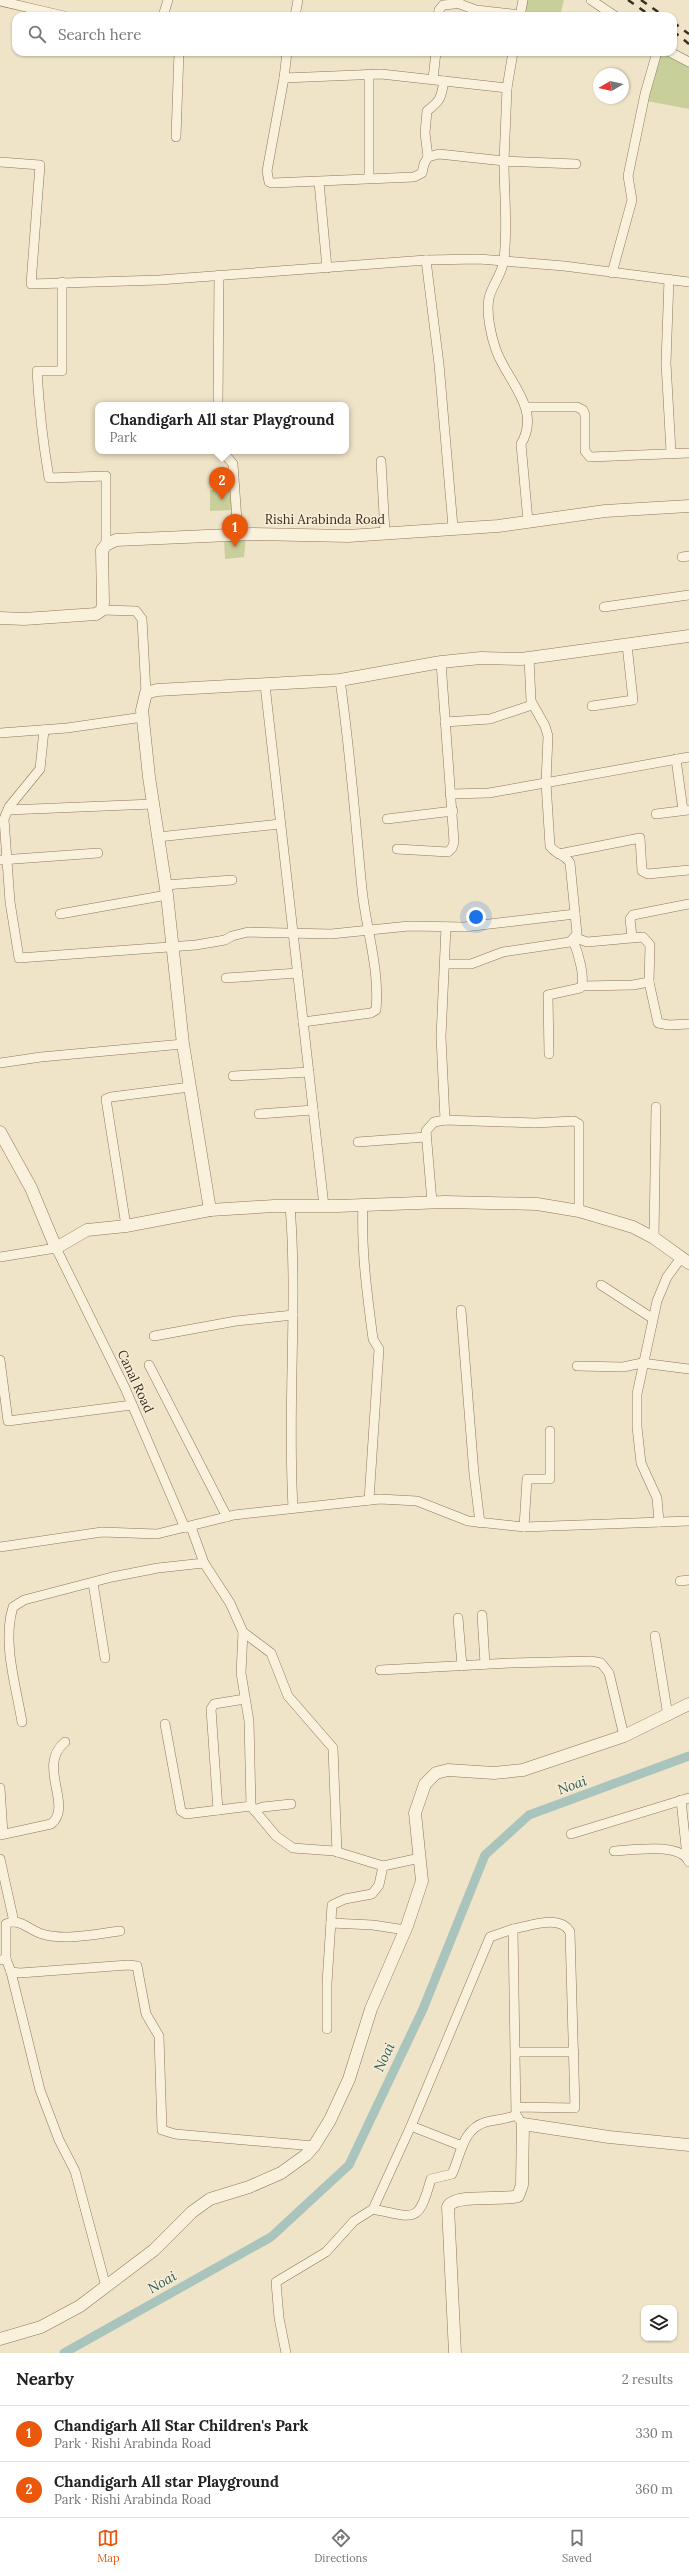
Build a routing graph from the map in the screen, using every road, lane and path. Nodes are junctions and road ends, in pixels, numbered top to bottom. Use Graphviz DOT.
graph roads {
  1 [pos="168,0"];
  2 [pos="298,0"];
  3 [pos="523,0"];
  4 [pos="591,0"];
  5 [pos="0,1"];
  6 [pos="458,1"];
  7 [pos="441,2"];
  8 [pos="47,12"];
  9 [pos="165,12"];
  10 [pos="296,12"];
  11 [pos="439,12"];
  12 [pos="494,12"];
  13 [pos="521,12"];
  14 [pos="609,12"];
  15 [pos="178,56"];
  16 [pos="287,56"];
  17 [pos="436,56"];
  18 [pos="512,56"];
  19 [pos="656,56"];
  20 [pos="677,56"];
  21 [pos="689,62"];
  22 [pos="369,74"];
  23 [pos="284,78"];
  24 [pos="433,79"];
  25 [pos="444,82"];
  26 [pos="507,88"];
  27 [pos="176,137"];
  28 [pos="428,157"];
  29 [pos="504,161"];
  30 [pos="0,162"];
  31 [pos="576,164"];
  32 [pos="369,178"];
  33 [pos="320,182"];
  34 [pos="426,260"];
  35 [pos="504,261"];
  36 [pos="327,268"];
  37 [pos="612,273"];
  38 [pos="219,275"];
  39 [pos="669,279"];
  40 [pos="62,282"];
  41 [pos="689,282"];
  42 [pos="218,402"];
  43 [pos="527,407"];
  44 [pos="671,452"];
  45 [pos="689,453"];
  46 [pos="225,454"];
  47 [pos="381,461"];
  48 [pos="689,506"];
  49 [pos="528,521"];
  50 [pos="452,528"];
  51 [pos="385,533"];
  52 [pos="238,535"];
  53 [pos="106,545"];
  54 [pos="689,595"];
  55 [pos="604,607"];
  56 [pos="102,610"];
  57 [pos="0,618"];
  58 [pos="689,636"];
  59 [pos="627,644"];
  60 [pos="529,658"];
  61 [pos="441,662"];
  62 [pos="340,680"];
  63 [pos="265,685"];
  64 [pos="146,693"];
  65 [pos="532,705"];
  66 [pos="592,706"];
  67 [pos="143,717"];
  68 [pos="445,722"];
  69 [pos="44,730"];
  70 [pos="0,734"];
  71 [pos="689,758"];
  72 [pos="676,759"];
  73 [pos="546,783"];
  74 [pos="450,794"];
  75 [pos="153,804"];
  76 [pos="8,810"];
  77 [pos="686,810"];
  78 [pos="453,811"];
  79 [pos="656,814"];
  80 [pos="387,819"];
  81 [pos="280,824"];
  82 [pos="158,837"];
  83 [pos="397,849"];
  84 [pos="98,852"];
  85 [pos="559,854"];
  86 [pos="3,860"];
  87 [pos="689,870"];
  88 [pos="232,880"];
  89 [pos="166,890"];
  90 [pos="689,904"];
  91 [pos="60,914"];
  92 [pos="575,914"];
  93 [pos="446,927"];
  94 [pos="368,931"];
  95 [pos="292,933"];
  96 [pos="632,937"];
  97 [pos="574,939"];
  98 [pos="170,945"];
  99 [pos="446,964"];
  100 [pos="298,973"];
  101 [pos="226,978"];
  102 [pos="649,982"];
  103 [pos="582,986"];
  104 [pos="303,1022"];
  105 [pos="689,1024"];
  106 [pos="183,1044"];
  107 [pos="549,1054"];
  108 [pos="0,1064"];
  109 [pos="309,1072"];
  110 [pos="233,1076"];
  111 [pos="190,1088"];
  112 [pos="656,1107"];
  113 [pos="313,1110"];
  114 [pos="259,1114"];
  115 [pos="445,1120"];
  116 [pos="0,1132"];
  117 [pos="426,1138"];
  118 [pos="358,1142"];
  119 [pos="432,1202"];
  120 [pos="363,1204"];
  121 [pos="290,1205"];
  122 [pos="324,1206"];
  123 [pos="210,1210"];
  124 [pos="579,1212"];
  125 [pos="126,1226"];
  126 [pos="654,1238"];
  127 [pos="56,1248"];
  128 [pos="0,1257"];
  129 [pos="685,1261"];
  130 [pos="601,1285"];
  131 [pos="461,1310"];
  132 [pos="293,1315"];
  133 [pos="652,1318"];
  134 [pos="154,1336"];
  135 [pos="0,1360"];
  136 [pos="642,1363"];
  137 [pos="149,1364"];
  138 [pos="577,1366"];
  139 [pos="689,1369"];
  140 [pos="1,1376"];
  141 [pos="132,1405"];
  142 [pos="550,1431"];
  143 [pos="369,1500"];
  144 [pos="293,1507"];
  145 [pos="227,1516"];
  146 [pos="689,1521"];
  147 [pos="659,1522"];
  148 [pos="480,1523"];
  149 [pos="188,1527"];
  150 [pos="524,1527"];
  151 [pos="0,1547"];
  152 [pos="204,1563"];
  153 [pos="94,1583"];
  154 [pos="482,1615"];
  155 [pos="458,1618"];
  156 [pos="243,1632"];
  157 [pos="655,1636"];
  158 [pos="105,1658"];
  159 [pos="485,1664"];
  160 [pos="462,1666"];
  161 [pos="380,1670"];
  162 [pos="245,1699"];
  163 [pos="689,1704"];
  164 [pos="668,1716"];
  165 [pos="22,1722"];
  166 [pos="164,1724"];
  167 [pos="624,1736"];
  168 [pos="65,1742"];
  169 [pos="0,1788"];
  170 [pos="685,1799"];
  171 [pos="291,1804"];
  172 [pos="253,1808"];
  173 [pos="218,1810"];
  174 [pos="2,1834"];
  175 [pos="571,1834"];
  176 [pos="614,1851"];
  177 [pos="337,1852"];
  178 [pos="420,1858"];
  179 [pos="0,1859"];
  180 [pos="688,1859"];
  181 [pos="383,1866"];
  182 [pos="14,1922"];
  183 [pos="331,1923"];
  184 [pos="513,1929"];
  185 [pos="405,1930"];
  186 [pos="120,1931"];
  187 [pos="3,1960"];
  188 [pos="11,1972"];
  189 [pos="327,2029"];
  190 [pos="516,2052"];
  191 [pos="574,2052"];
  192 [pos="516,2111"];
  193 [pos="524,2124"];
  194 [pos="411,2126"];
  195 [pos="689,2145"];
  196 [pos="314,2146"];
  197 [pos="462,2146"];
  198 [pos="373,2209"];
  199 [pos="106,2287"];
  200 [pos="0,2339"];
  201 [pos="286,2353"];
  202 [pos="456,2353"];
  1 -- 9 [label="street"];
  2 -- 10 [label="street"];
  3 -- 13 [label="street"];
  4 -- 14 [label="street"];
  5 -- 8 [label="street"];
  6 -- 7 [label="street"];
  6 -- 12 [label="street"];
  7 -- 11 [label="street"];
  15 -- 27 [label="street"];
  16 -- 23 [label="street"];
  17 -- 24 [label="street"];
  18 -- 26 [label="street"];
  19 -- 37 [label="street"];
  20 -- 21 [label="street"];
  22 -- 23 [label="street"];
  22 -- 24 [label="street"];
  22 -- 32 [label="street"];
  23 -- 33 [label="street"];
  24 -- 25 [label="street"];
  25 -- 26 [label="street"];
  25 -- 28 [label="street"];
  26 -- 29 [label="street"];
  28 -- 29 [label="street"];
  28 -- 32 [label="street"];
  29 -- 31 [label="street"];
  29 -- 35 [label="street"];
  30 -- 40 [label="street"];
  32 -- 33 [label="street"];
  33 -- 36 [label="street"];
  34 -- 35 [label="street"];
  34 -- 36 [label="street"];
  34 -- 50 [label="street"];
  35 -- 37 [label="street"];
  35 -- 43 [label="street"];
  36 -- 38 [label="street"];
  37 -- 39 [label="street"];
  38 -- 40 [label="street"];
  38 -- 42 [label="street"];
  39 -- 41 [label="street"];
  39 -- 44 [label="street"];
  40 -- 53 [label="street"];
  43 -- 44 [label="street"];
  43 -- 49 [label="street"];
  44 -- 45 [label="street"];
  46 -- 52 [label="street"];
  47 -- 51 [label="street"];
  48 -- 49 [label="street, Rishi Arabinda Road"];
  49 -- 50 [label="street, Rishi Arabinda Road"];
  50 -- 51 [label="street, Rishi Arabinda Road"];
  51 -- 52 [label="street, Rishi Arabinda Road"];
  52 -- 53 [label="street, Rishi Arabinda Road"];
  53 -- 56 [label="street"];
  54 -- 55 [label="street"];
  56 -- 57 [label="street"];
  56 -- 64 [label="street"];
  58 -- 59 [label="street"];
  59 -- 60 [label="street"];
  59 -- 66 [label="street"];
  60 -- 61 [label="street"];
  60 -- 65 [label="street"];
  61 -- 62 [label="street"];
  61 -- 68 [label="street"];
  62 -- 63 [label="street"];
  62 -- 94 [label="street"];
  63 -- 64 [label="street"];
  63 -- 81 [label="street"];
  64 -- 67 [label="street"];
  65 -- 68 [label="street"];
  65 -- 73 [label="street"];
  67 -- 69 [label="street"];
  67 -- 75 [label="street"];
  68 -- 74 [label="street"];
  69 -- 70 [label="street"];
  69 -- 76 [label="street"];
  71 -- 72 [label="street"];
  72 -- 73 [label="street"];
  72 -- 77 [label="street"];
  73 -- 74 [label="street"];
  73 -- 85 [label="street"];
  74 -- 78 [label="street"];
  75 -- 76 [label="street"];
  75 -- 82 [label="street"];
  76 -- 86 [label="street"];
  77 -- 79 [label="street"];
  78 -- 80 [label="street"];
  78 -- 83 [label="street"];
  81 -- 82 [label="street"];
  81 -- 95 [label="street"];
  82 -- 89 [label="street"];
  84 -- 86 [label="street"];
  85 -- 87 [label="street"];
  85 -- 92 [label="street"];
  86 -- 98 [label="street"];
  88 -- 89 [label="street"];
  89 -- 91 [label="street"];
  89 -- 98 [label="street"];
  90 -- 96 [label="street"];
  92 -- 93 [label="street"];
  92 -- 97 [label="street"];
  93 -- 94 [label="street"];
  93 -- 99 [label="street"];
  94 -- 95 [label="street"];
  94 -- 104 [label="street"];
  95 -- 98 [label="street"];
  95 -- 100 [label="street"];
  96 -- 97 [label="street"];
  96 -- 102 [label="street"];
  97 -- 99 [label="street"];
  97 -- 103 [label="street"];
  98 -- 106 [label="street"];
  99 -- 115 [label="street"];
  100 -- 101 [label="street"];
  100 -- 104 [label="street"];
  102 -- 103 [label="street"];
  102 -- 105 [label="street"];
  103 -- 107 [label="street"];
  104 -- 109 [label="street"];
  106 -- 108 [label="street"];
  106 -- 111 [label="street"];
  109 -- 110 [label="street"];
  109 -- 113 [label="street"];
  111 -- 123 [label="street"];
  111 -- 125 [label="street"];
  112 -- 126 [label="street"];
  113 -- 114 [label="street"];
  113 -- 122 [label="street"];
  115 -- 117 [label="street"];
  115 -- 124 [label="street"];
  116 -- 127 [label="street, Canal Road"];
  117 -- 118 [label="street"];
  117 -- 119 [label="street"];
  119 -- 120 [label="street"];
  119 -- 124 [label="street"];
  120 -- 122 [label="street"];
  120 -- 143 [label="street"];
  121 -- 122 [label="street"];
  121 -- 123 [label="street"];
  121 -- 132 [label="street"];
  123 -- 125 [label="street"];
  124 -- 126 [label="street"];
  125 -- 127 [label="street"];
  126 -- 129 [label="street"];
  127 -- 128 [label="street"];
  127 -- 141 [label="street, Canal Road"];
  129 -- 133 [label="street"];
  130 -- 133 [label="street"];
  131 -- 148 [label="street"];
  132 -- 134 [label="street"];
  132 -- 144 [label="street"];
  133 -- 136 [label="street"];
  135 -- 140 [label="street"];
  136 -- 138 [label="street"];
  136 -- 139 [label="street"];
  136 -- 147 [label="street"];
  137 -- 145 [label="street"];
  140 -- 141 [label="street"];
  141 -- 149 [label="street, Canal Road"];
  142 -- 150 [label="street"];
  143 -- 144 [label="street"];
  143 -- 148 [label="street"];
  144 -- 145 [label="street"];
  145 -- 149 [label="street"];
  146 -- 147 [label="street"];
  147 -- 150 [label="street"];
  148 -- 150 [label="street"];
  149 -- 151 [label="street"];
  149 -- 152 [label="street, Canal Road"];
  152 -- 153 [label="street"];
  152 -- 156 [label="street, Canal Road"];
  153 -- 158 [label="street"];
  153 -- 165 [label="street"];
  154 -- 159 [label="street"];
  155 -- 160 [label="street"];
  156 -- 162 [label="street"];
  156 -- 177 [label="street"];
  157 -- 164 [label="street"];
  159 -- 160 [label="street"];
  159 -- 167 [label="street"];
  160 -- 161 [label="street"];
  162 -- 172 [label="street"];
  162 -- 173 [label="street"];
  163 -- 164 [label="street"];
  164 -- 167 [label="street"];
  166 -- 173 [label="street"];
  167 -- 178 [label="street"];
  168 -- 174 [label="street"];
  169 -- 174 [label="street"];
  170 -- 175 [label="street"];
  170 -- 180 [label="street"];
  171 -- 172 [label="street"];
  172 -- 173 [label="street"];
  172 -- 177 [label="street"];
  176 -- 180 [label="street"];
  177 -- 181 [label="street"];
  178 -- 181 [label="street"];
  178 -- 185 [label="street"];
  179 -- 182 [label="street"];
  181 -- 183 [label="street"];
  182 -- 186 [label="street"];
  182 -- 187 [label="street"];
  183 -- 185 [label="street"];
  183 -- 189 [label="street"];
  184 -- 190 [label="street"];
  184 -- 191 [label="street"];
  184 -- 194 [label="street"];
  185 -- 196 [label="street"];
  187 -- 188 [label="street"];
  188 -- 196 [label="street"];
  188 -- 199 [label="street"];
  190 -- 191 [label="street"];
  190 -- 192 [label="street"];
  191 -- 192 [label="street"];
  192 -- 193 [label="street"];
  192 -- 197 [label="street"];
  193 -- 195 [label="street"];
  193 -- 202 [label="street"];
  194 -- 197 [label="street"];
  194 -- 198 [label="street"];
  196 -- 199 [label="street"];
  197 -- 198 [label="street"];
  198 -- 201 [label="street"];
  199 -- 200 [label="street"];
}
